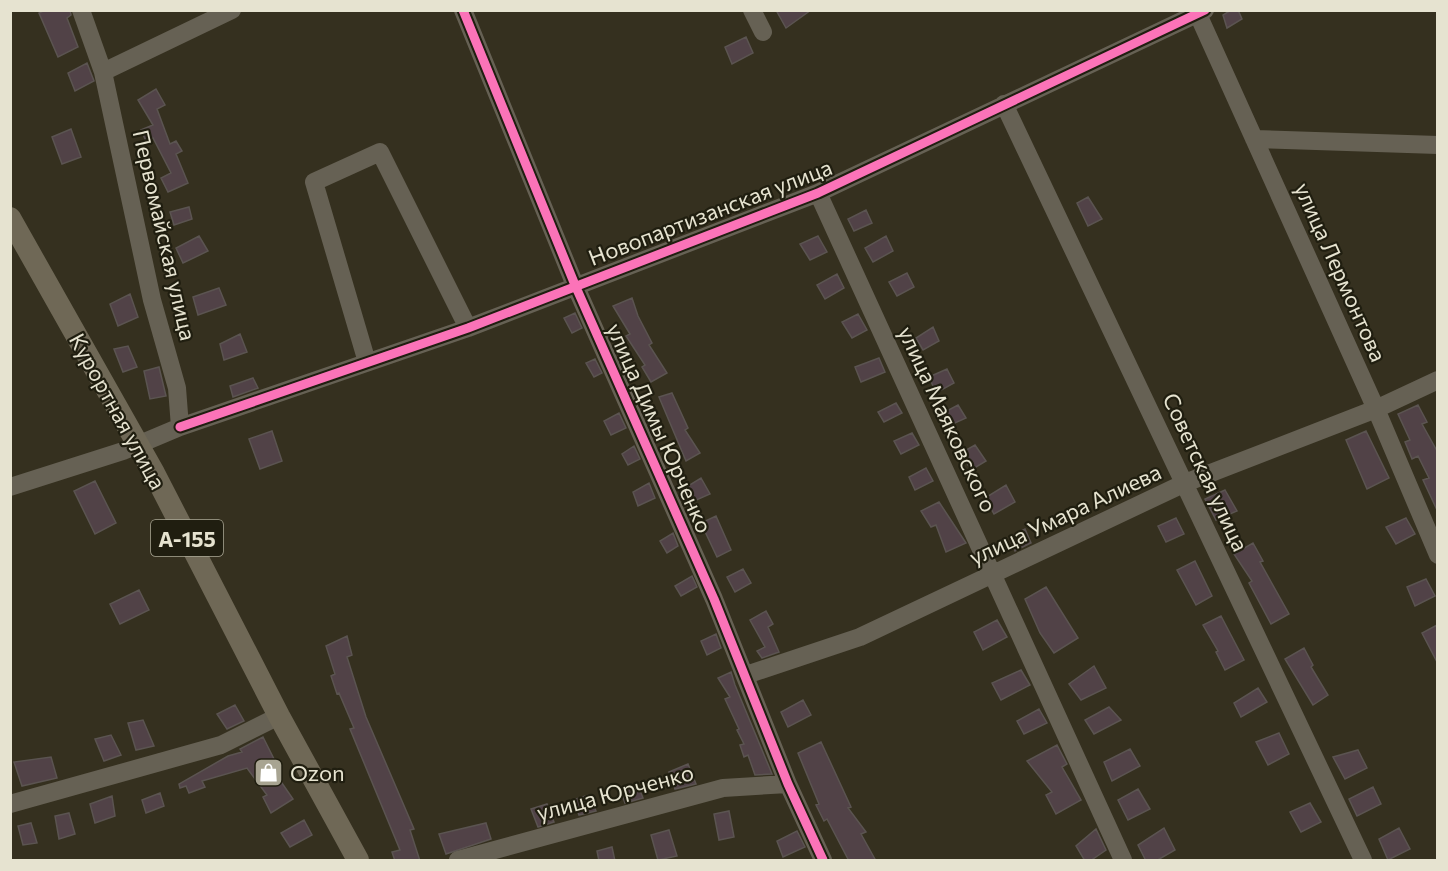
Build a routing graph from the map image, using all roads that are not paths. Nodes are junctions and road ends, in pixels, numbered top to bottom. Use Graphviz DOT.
graph roads {
  1 [pos="81,10"];
  2 [pos="232,10"];
  3 [pos="463,10"];
  4 [pos="752,10"];
  5 [pos="1200,12"];
  6 [pos="763,32"];
  7 [pos="103,72"];
  8 [pos="1004,104"];
  9 [pos="1254,139"];
  10 [pos="1437,145"];
  11 [pos="818,194"];
  12 [pos="10,218"];
  13 [pos="575,285"];
  14 [pos="468,328"];
  15 [pos="367,362"];
  16 [pos="1437,380"];
  17 [pos="1376,409"];
  18 [pos="180,427"];
  19 [pos="136,445"];
  20 [pos="1185,483"];
  21 [pos="10,487"];
  22 [pos="1437,555"];
  23 [pos="993,574"];
  24 [pos="746,675"];
  25 [pos="279,716"];
  26 [pos="788,784"];
  27 [pos="10,804"];
  28 [pos="358,861"];
  29 [pos="458,861"];
  30 [pos="823,861"];
  31 [pos="1123,861"];
  32 [pos="1363,861"];
  1 -- 7 [label="street, Первомайская улица"];
  2 -- 7 [label="street"];
  3 -- 13 [label="street, улица Димы Юрченко"];
  4 -- 6 [label="street"];
  5 -- 8 [label="street, Новопартизанская улица"];
  5 -- 9 [label="street, улица Лермонтова"];
  7 -- 18 [label="street, Первомайская улица"];
  8 -- 11 [label="street, Новопартизанская улица"];
  8 -- 20 [label="street, Советская улица"];
  9 -- 10 [label="street"];
  9 -- 17 [label="street, улица Лермонтова"];
  11 -- 13 [label="street, Новопартизанская улица"];
  11 -- 23 [label="street, улица Маяковского"];
  12 -- 19 [label="main road, Курортная улица / А-155"];
  13 -- 14 [label="street, Новопартизанская улица"];
  13 -- 24 [label="street, улица Димы Юрченко"];
  14 -- 15 [label="street, Новопартизанская улица"];
  14 -- 15 [label="street"];
  15 -- 18 [label="street, Новопартизанская улица"];
  16 -- 17 [label="street, улица Умара Алиева"];
  17 -- 20 [label="street, улица Умара Алиева"];
  17 -- 22 [label="street, улица Лермонтова"];
  18 -- 19 [label="street"];
  19 -- 21 [label="street"];
  19 -- 25 [label="main road, Курортная улица / А-155"];
  20 -- 23 [label="street, улица Умара Алиева"];
  20 -- 32 [label="street, Советская улица"];
  23 -- 24 [label="street, улица Умара Алиева"];
  23 -- 31 [label="street, улица Маяковского"];
  24 -- 26 [label="street, улица Димы Юрченко"];
  25 -- 27 [label="street"];
  25 -- 28 [label="main road, Курортная улица / А-155"];
  26 -- 29 [label="street, улица Юрченко"];
  26 -- 30 [label="street, улица Димы Юрченко"];
}
